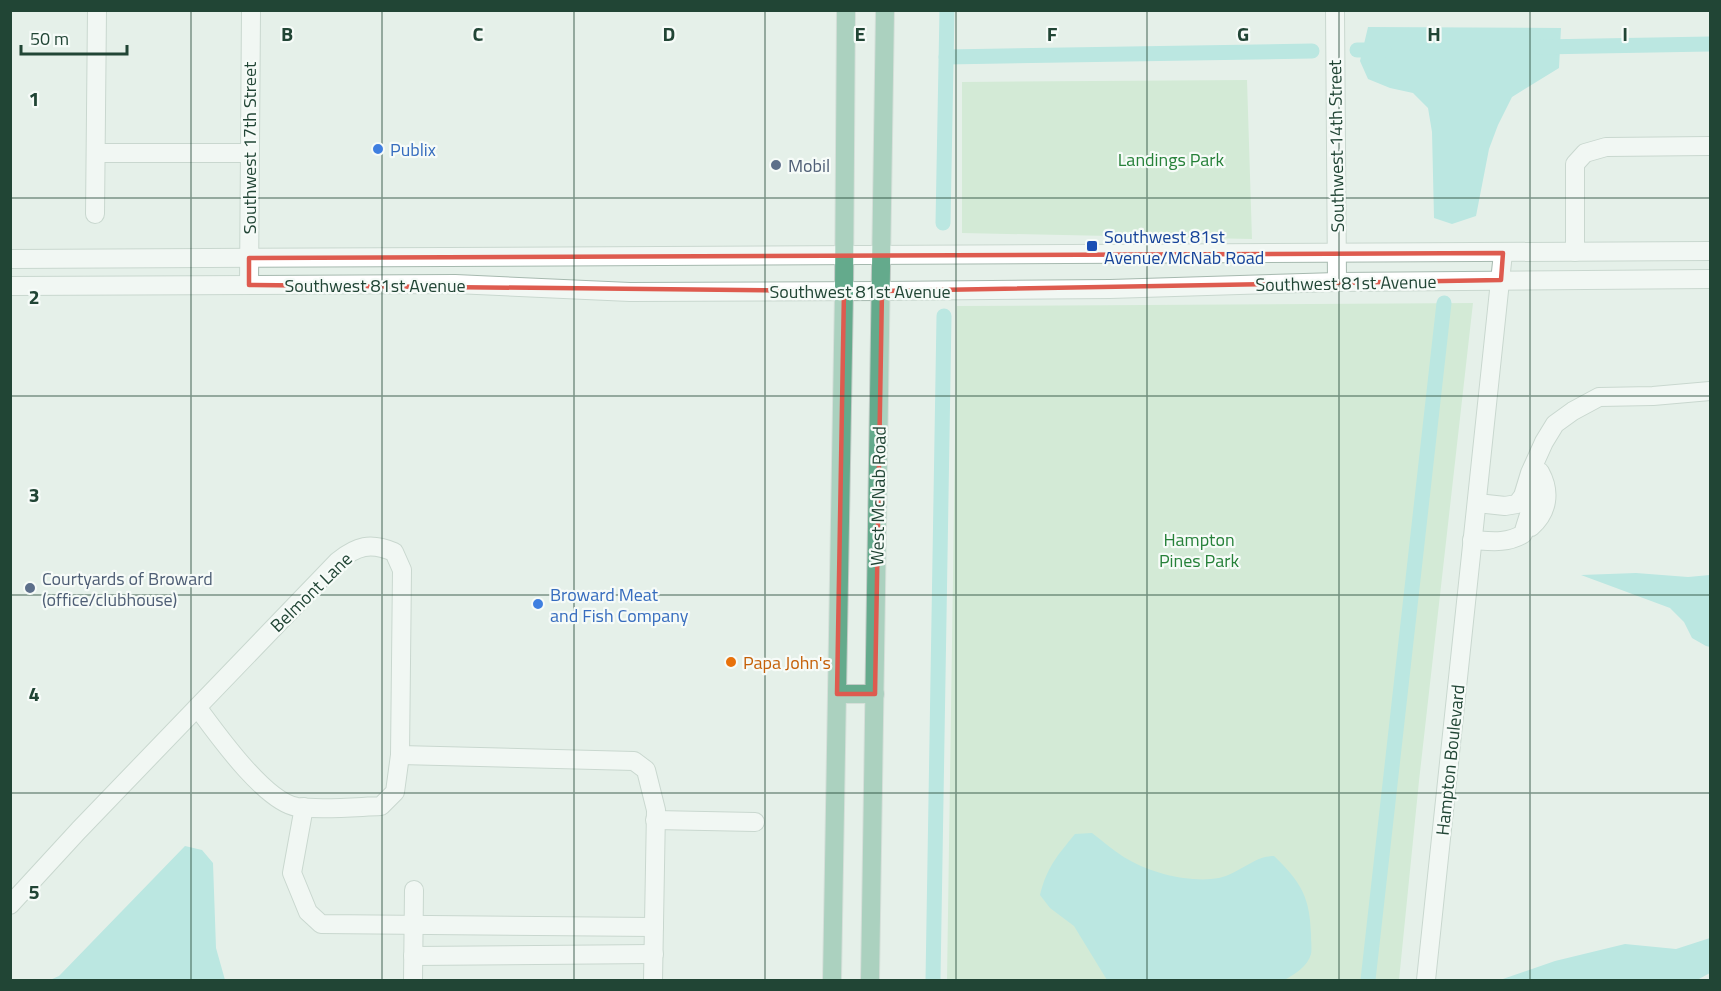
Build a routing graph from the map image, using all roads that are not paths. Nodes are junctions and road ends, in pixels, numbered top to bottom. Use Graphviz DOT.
graph roads {
  1 [pos="97,10"];
  2 [pos="251,10"];
  3 [pos="846,10"];
  4 [pos="885,10"];
  5 [pos="1335,10"];
  6 [pos="1710,146"];
  7 [pos="96,153"];
  8 [pos="249,153"];
  9 [pos="95,214"];
  10 [pos="1710,251"];
  11 [pos="1575,252"];
  12 [pos="1503,253"];
  13 [pos="1337,254"];
  14 [pos="844,256"];
  15 [pos="882,256"];
  16 [pos="249,258"];
  17 [pos="10,259"];
  18 [pos="1710,279"];
  19 [pos="1501,280"];
  20 [pos="1337,282"];
  21 [pos="249,285"];
  22 [pos="10,286"];
  23 [pos="844,291"];
  24 [pos="882,291"];
  25 [pos="1710,391"];
  26 [pos="1538,464"];
  27 [pos="1477,503"];
  28 [pos="1472,540"];
  29 [pos="837,694"];
  30 [pos="875,694"];
  31 [pos="197,707"];
  32 [pos="400,755"];
  33 [pos="304,807"];
  34 [pos="656,820"];
  35 [pos="755,822"];
  36 [pos="414,890"];
  37 [pos="10,905"];
  38 [pos="413,926"];
  39 [pos="654,927"];
  40 [pos="654,954"];
  41 [pos="413,956"];
  42 [pos="413,981"];
  43 [pos="653,981"];
  44 [pos="832,981"];
  45 [pos="870,981"];
  46 [pos="1426,981"];
  1 -- 7 [label="street"];
  2 -- 8 [label="street, Southwest 17th Street"];
  3 -- 14 [label="main road, West McNab Road"];
  4 -- 15 [label="main road, West McNab Road"];
  5 -- 13 [label="street, Southwest 14th Street"];
  6 -- 11 [label="street"];
  7 -- 8 [label="street"];
  7 -- 9 [label="street"];
  8 -- 16 [label="street, Southwest 17th Street"];
  10 -- 11 [label="street, Southwest 81st Avenue"];
  11 -- 12 [label="street, Southwest 81st Avenue"];
  12 -- 13 [label="street, Southwest 81st Avenue"];
  12 -- 19 [label="street, Hampton Boulevard"];
  13 -- 15 [label="street, Southwest 81st Avenue"];
  13 -- 20 [label="street, Southwest 14th Street"];
  14 -- 15 [label="street, Southwest 81st Avenue"];
  14 -- 16 [label="street, Southwest 81st Avenue"];
  14 -- 23 [label="main road, West McNab Road"];
  15 -- 24 [label="main road, West McNab Road"];
  16 -- 17 [label="street, Southwest 81st Avenue"];
  16 -- 21 [label="street, Southwest 17th Street"];
  18 -- 19 [label="street, Southwest 81st Avenue"];
  19 -- 20 [label="street, Southwest 81st Avenue"];
  19 -- 27 [label="street, Hampton Boulevard"];
  20 -- 24 [label="street, Southwest 81st Avenue"];
  21 -- 22 [label="street, Southwest 81st Avenue"];
  21 -- 23 [label="street, Southwest 81st Avenue"];
  23 -- 24 [label="street, Southwest 81st Avenue"];
  23 -- 29 [label="main road, West McNab Road"];
  24 -- 30 [label="main road, West McNab Road"];
  25 -- 26 [label="street"];
  26 -- 27 [label="street"];
  26 -- 28 [label="street"];
  27 -- 28 [label="street, Hampton Boulevard"];
  28 -- 46 [label="street, Hampton Boulevard"];
  29 -- 30 [label="main road"];
  29 -- 44 [label="main road, West McNab Road"];
  30 -- 45 [label="main road, West McNab Road"];
  31 -- 32 [label="street, Belmont Lane"];
  31 -- 33 [label="street, Belmont Lane"];
  31 -- 37 [label="street, Belmont Lane"];
  32 -- 33 [label="street, Belmont Lane"];
  32 -- 34 [label="street"];
  33 -- 38 [label="street"];
  34 -- 35 [label="street"];
  34 -- 39 [label="street"];
  36 -- 38 [label="street"];
  38 -- 39 [label="street"];
  38 -- 41 [label="street"];
  39 -- 40 [label="street"];
  40 -- 41 [label="street"];
  40 -- 43 [label="street"];
  41 -- 42 [label="street"];
}
